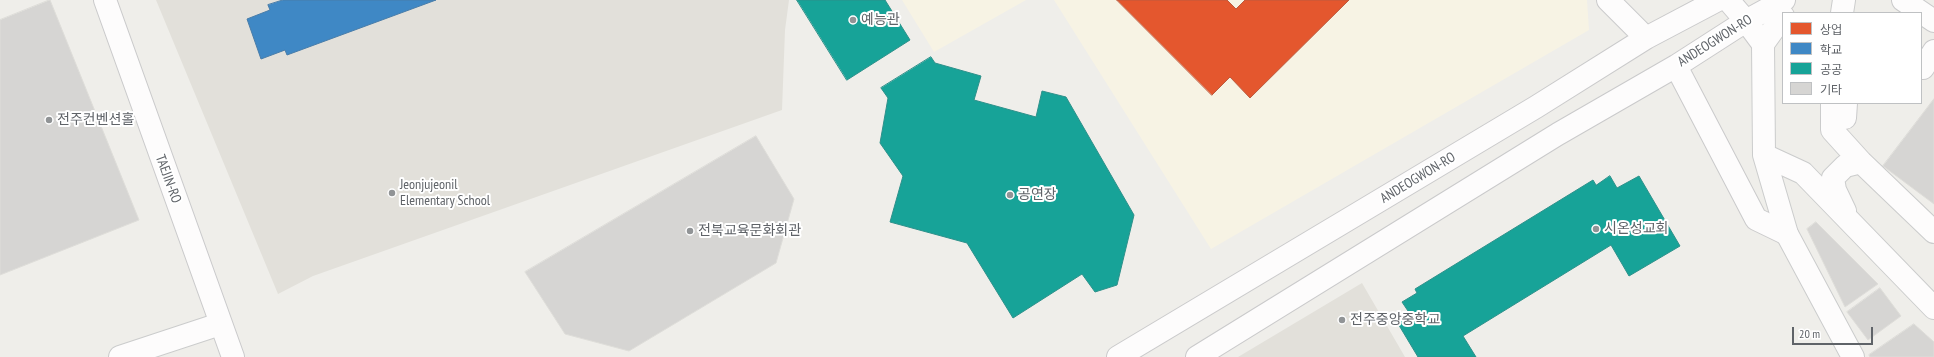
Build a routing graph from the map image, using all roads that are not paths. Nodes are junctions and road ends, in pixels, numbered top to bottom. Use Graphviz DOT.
graph roads {
  1 [pos="105,0"];
  2 [pos="1608,0"];
  3 [pos="1718,0"];
  4 [pos="1728,0"];
  5 [pos="1784,0"];
  6 [pos="1793,0"];
  7 [pos="1844,0"];
  8 [pos="1903,0"];
  9 [pos="1786,12"];
  10 [pos="1842,12"];
  11 [pos="1921,12"];
  12 [pos="1922,13"];
  13 [pos="1782,17"];
  14 [pos="1746,21"];
  15 [pos="1934,21"];
  16 [pos="1646,38"];
  17 [pos="1762,44"];
  18 [pos="1934,51"];
  19 [pos="1676,66"];
  20 [pos="1922,68"];
  21 [pos="1846,104"];
  22 [pos="1832,112"];
  23 [pos="1764,155"];
  24 [pos="1861,162"];
  25 [pos="1849,219"];
  26 [pos="1934,232"];
  27 [pos="1787,234"];
  28 [pos="1934,308"];
  29 [pos="220,324"];
  30 [pos="120,357"];
  31 [pos="233,357"];
  32 [pos="1118,357"];
  33 [pos="1197,357"];
  34 [pos="1853,357"];
  1 -- 29 [label="street, TAEJIN-RO"];
  2 -- 16 [label="street"];
  3 -- 16 [label="street, ANDEOGWON-RO"];
  4 -- 14 [label="street"];
  5 -- 14 [label="street, ANDEOGWON-RO"];
  6 -- 9 [label="street"];
  7 -- 10 [label="street"];
  8 -- 11 [label="street"];
  12 -- 15 [label="street"];
  13 -- 17 [label="street"];
  14 -- 17 [label="street"];
  14 -- 19 [label="street, ANDEOGWON-RO"];
  16 -- 32 [label="street, ANDEOGWON-RO"];
  17 -- 23 [label="street"];
  18 -- 20 [label="street"];
  19 -- 27 [label="street"];
  19 -- 33 [label="street, ANDEOGWON-RO"];
  21 -- 22 [label="street"];
  22 -- 24 [label="street"];
  23 -- 25 [label="street"];
  23 -- 27 [label="street"];
  24 -- 25 [label="street"];
  24 -- 26 [label="street"];
  25 -- 28 [label="street"];
  27 -- 34 [label="street"];
  29 -- 30 [label="street"];
  29 -- 31 [label="street, TAEJIN-RO"];
}
